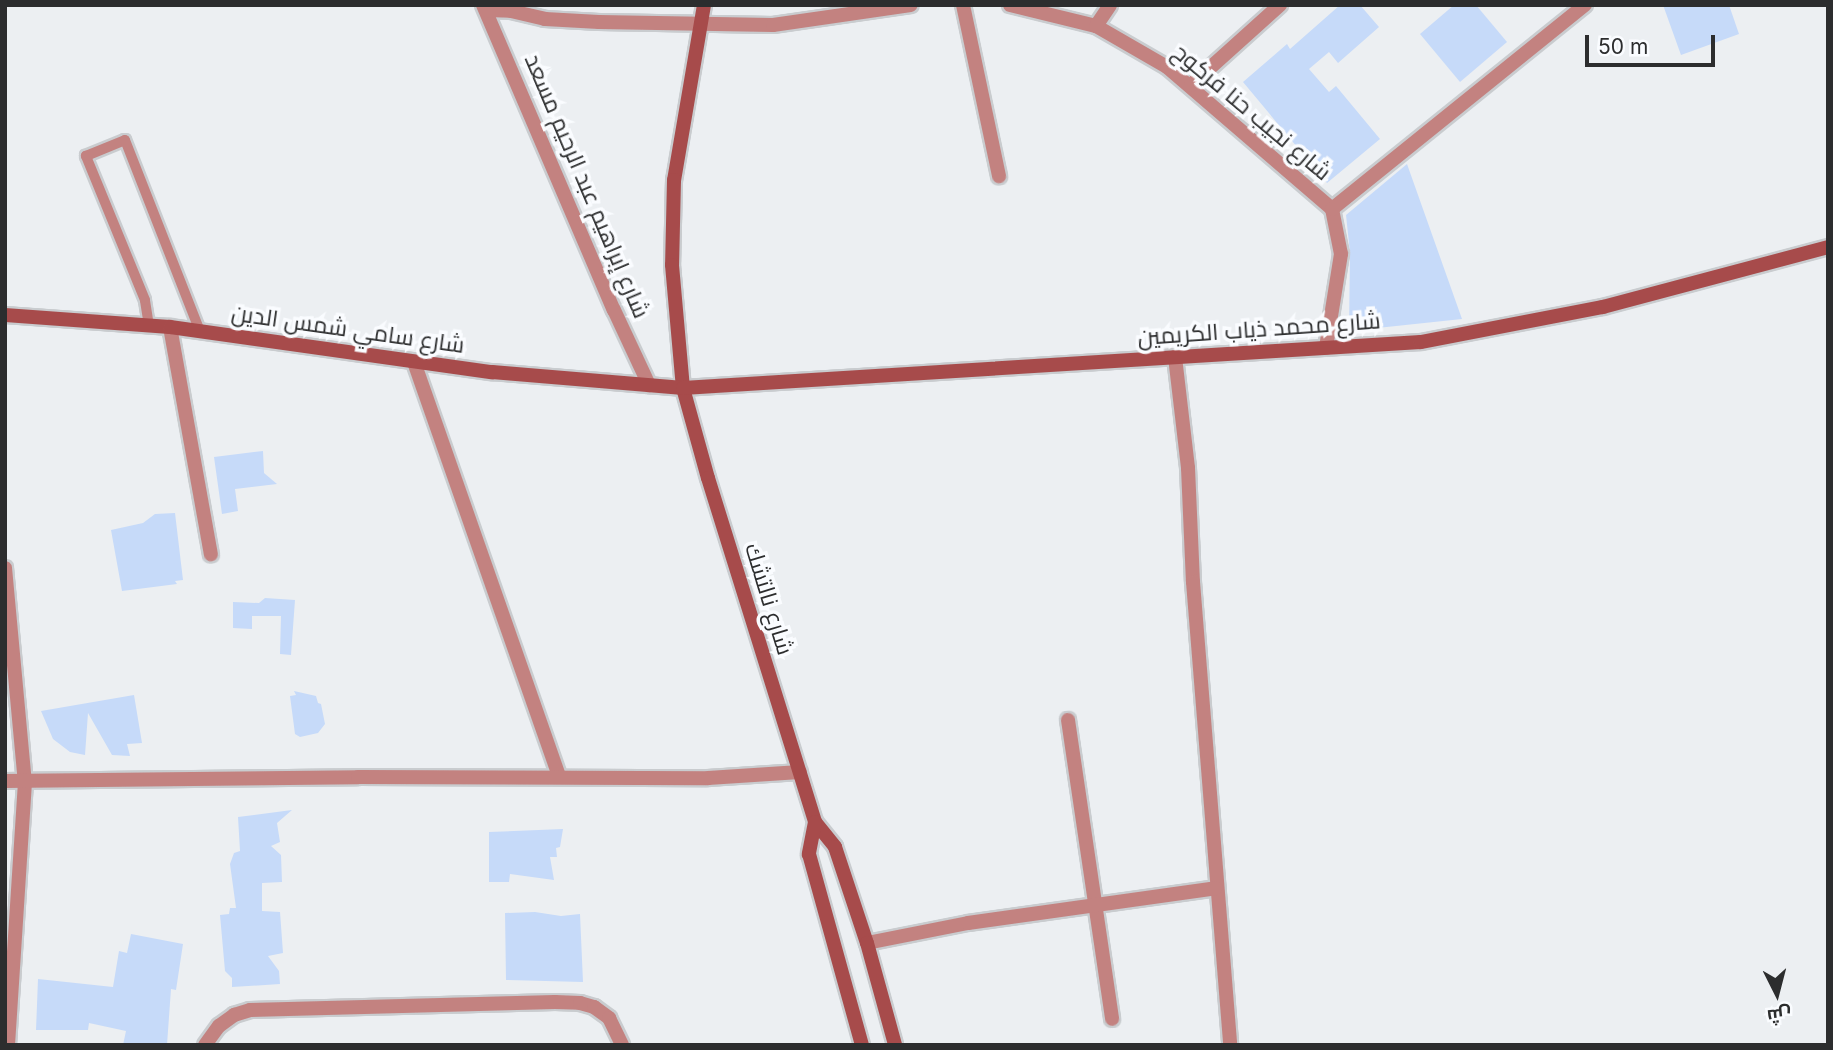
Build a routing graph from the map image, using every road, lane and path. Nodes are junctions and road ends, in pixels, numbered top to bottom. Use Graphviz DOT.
graph roads {
  1 [pos="705,5"];
  2 [pos="911,5"];
  3 [pos="963,5"];
  4 [pos="1010,5"];
  5 [pos="1110,5"];
  6 [pos="1280,5"];
  7 [pos="1585,5"];
  8 [pos="485,8"];
  9 [pos="700,22"];
  10 [pos="1097,26"];
  11 [pos="1191,85"];
  12 [pos="999,176"];
  13 [pos="1332,209"];
  14 [pos="1828,247"];
  15 [pos="5,316"];
  16 [pos="149,326"];
  17 [pos="170,327"];
  18 [pos="200,331"];
  19 [pos="1326,348"];
  20 [pos="1175,357"];
  21 [pos="414,362"];
  22 [pos="649,385"];
  23 [pos="683,388"];
  24 [pos="211,554"];
  25 [pos="5,568"];
  26 [pos="1068,720"];
  27 [pos="800,772"];
  28 [pos="559,776"];
  29 [pos="5,781"];
  30 [pos="25,782"];
  31 [pos="815,822"];
  32 [pos="1216,888"];
  33 [pos="1096,905"];
  34 [pos="867,943"];
  35 [pos="1112,1019"];
  36 [pos="8,1045"];
  37 [pos="205,1045"];
  38 [pos="622,1045"];
  39 [pos="862,1045"];
  40 [pos="895,1045"];
  41 [pos="1230,1045"];
  1 -- 9 [label="street, شارع نالتشك"];
  2 -- 9 [label="street"];
  3 -- 12 [label="street"];
  4 -- 10 [label="street, شارع نجيب حنا فركوح"];
  5 -- 10 [label="street"];
  6 -- 11 [label="street"];
  7 -- 13 [label="street"];
  8 -- 9 [label="street"];
  8 -- 22 [label="street, شارع إبراهيم عبد الرحيم مسعد"];
  9 -- 23 [label="street, شارع نالتشك"];
  10 -- 11 [label="street, شارع نجيب حنا فركوح"];
  11 -- 13 [label="street, شارع نجيب حنا فركوح"];
  13 -- 19 [label="street, شارع نجيب حنا فركوح"];
  14 -- 19 [label="street, شارع محمد ذياب الكريمين"];
  15 -- 16 [label="street, شارع سامي شمس الدين"];
  16 -- 17 [label="street, شارع سامي شمس الدين"];
  16 -- 18 [label="lane"];
  17 -- 18 [label="street, شارع سامي شمس الدين"];
  17 -- 24 [label="street"];
  18 -- 21 [label="street, شارع سامي شمس الدين"];
  19 -- 20 [label="street, شارع محمد ذياب الكريمين"];
  20 -- 23 [label="street, شارع محمد ذياب الكريمين"];
  20 -- 32 [label="street"];
  21 -- 22 [label="street, شارع سامي شمس الدين"];
  21 -- 28 [label="street"];
  22 -- 23 [label="street, شارع سامي شمس الدين"];
  23 -- 27 [label="street, شارع نالتشك"];
  25 -- 30 [label="street"];
  26 -- 33 [label="street"];
  27 -- 28 [label="street"];
  27 -- 31 [label="street, شارع نالتشك"];
  28 -- 30 [label="street"];
  29 -- 30 [label="street"];
  30 -- 36 [label="street"];
  31 -- 34 [label="street, شارع نالتشك"];
  31 -- 39 [label="street, شارع نالتشك"];
  32 -- 33 [label="street"];
  32 -- 41 [label="street"];
  33 -- 34 [label="street"];
  33 -- 35 [label="street"];
  34 -- 40 [label="street, شارع نالتشك"];
  37 -- 38 [label="street"];
}
